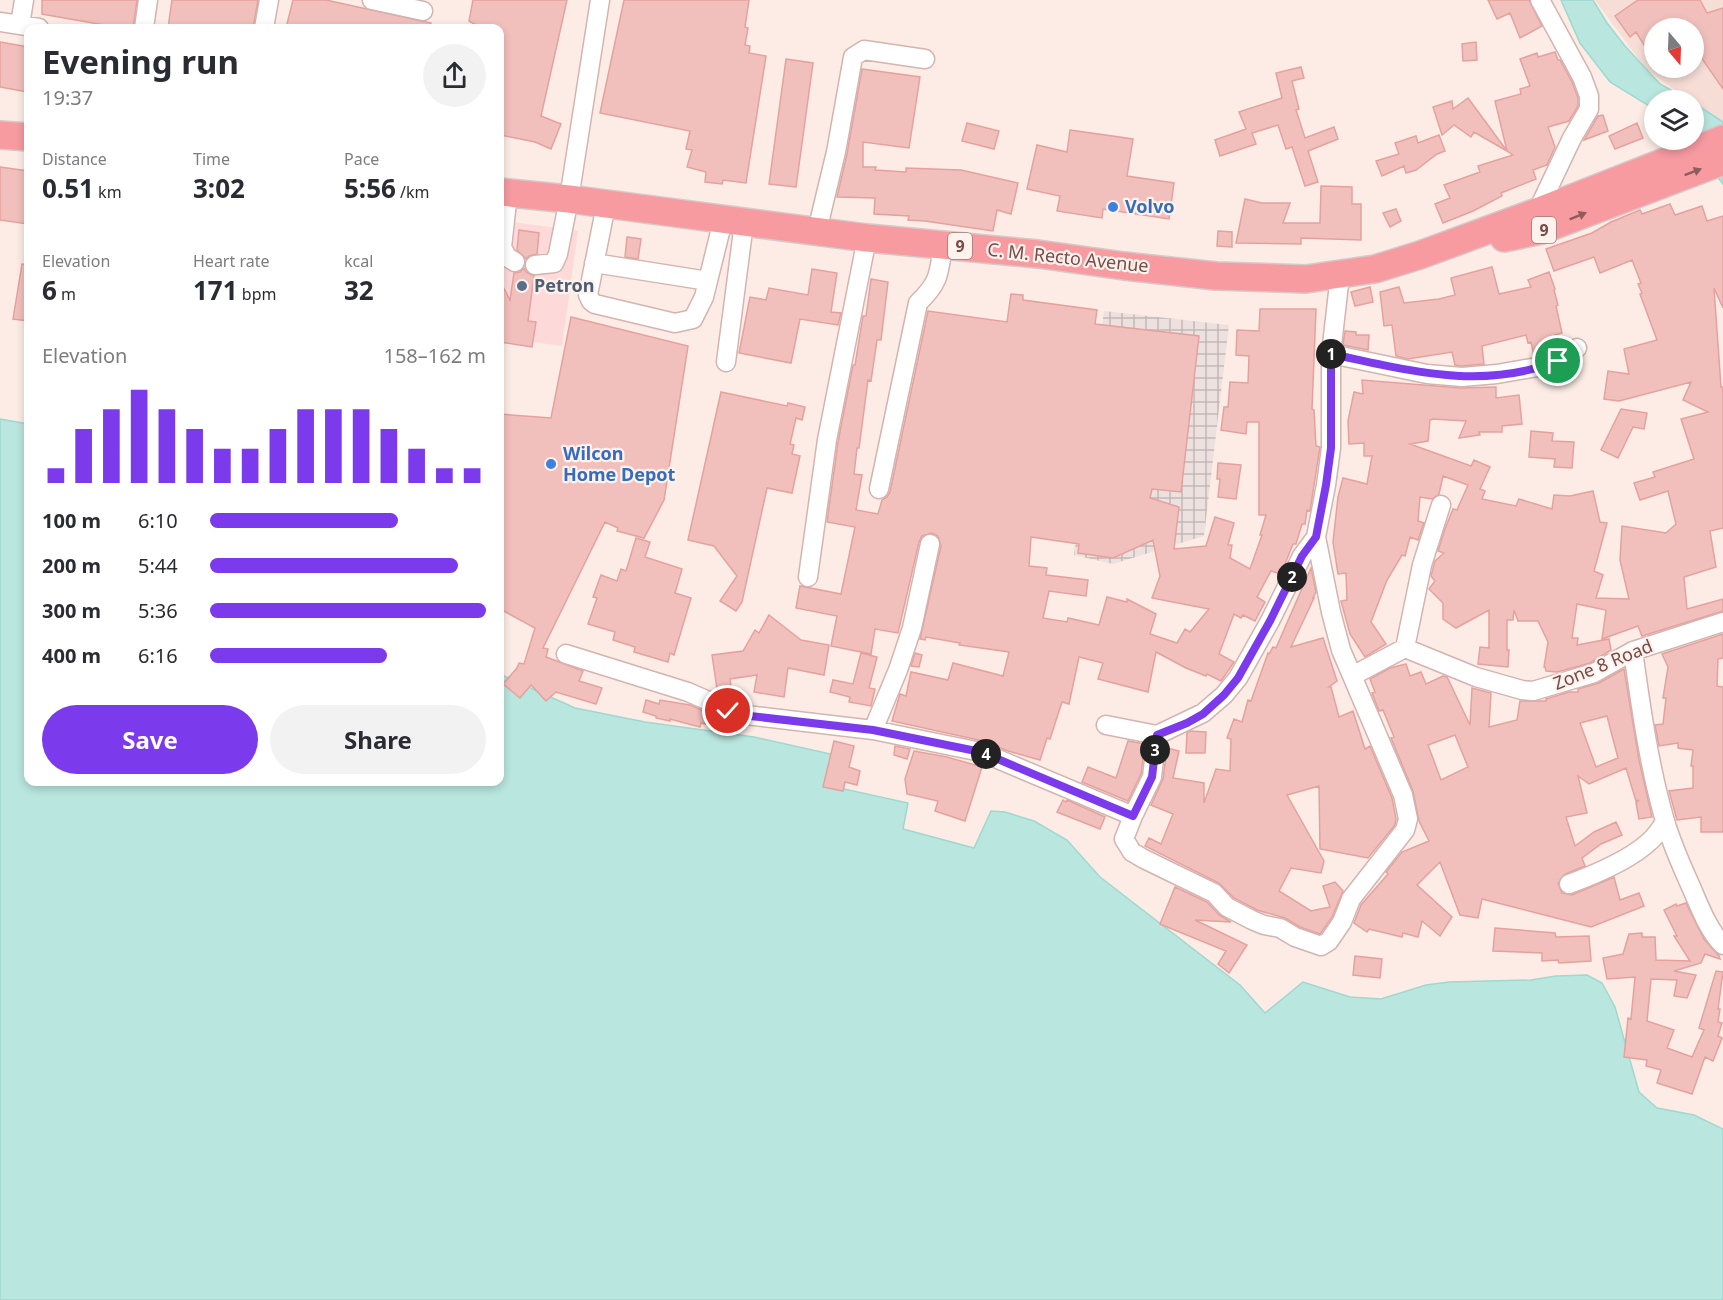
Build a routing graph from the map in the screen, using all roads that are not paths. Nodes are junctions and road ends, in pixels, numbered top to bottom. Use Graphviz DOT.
graph roads {
  1 [pos="24,0"];
  2 [pos="148,0"];
  3 [pos="268,0"];
  4 [pos="372,0"];
  5 [pos="600,0"];
  6 [pos="1539,0"];
  7 [pos="423,13"];
  8 [pos="0,22"];
  9 [pos="145,24"];
  10 [pos="265,24"];
  11 [pos="20,25"];
  12 [pos="24,26"];
  13 [pos="925,59"];
  14 [pos="0,135"];
  15 [pos="24,137"];
  16 [pos="1723,138"];
  17 [pos="1723,161"];
  18 [pos="1659,174"];
  19 [pos="504,193"];
  20 [pos="569,199"];
  21 [pos="606,205"];
  22 [pos="1537,212"];
  23 [pos="734,221"];
  24 [pos="817,231"];
  25 [pos="867,238"];
  26 [pos="944,244"];
  27 [pos="504,251"];
  28 [pos="1420,255"];
  29 [pos="515,262"];
  30 [pos="594,263"];
  31 [pos="536,265"];
  32 [pos="1340,275"];
  33 [pos="708,281"];
  34 [pos="1577,348"];
  35 [pos="1331,354"];
  36 [pos="726,362"];
  37 [pos="879,489"];
  38 [pos="1441,505"];
  39 [pos="1316,537"];
  40 [pos="930,544"];
  41 [pos="808,577"];
  42 [pos="1723,622"];
  43 [pos="1405,648"];
  44 [pos="1633,651"];
  45 [pos="566,654"];
  46 [pos="1352,676"];
  47 [pos="1106,725"];
  48 [pos="873,730"];
  49 [pos="1157,735"];
  50 [pos="1133,816"];
  51 [pos="1665,822"];
  52 [pos="1569,884"];
  53 [pos="1723,945"];
  1 -- 11 [label="street"];
  2 -- 9 [label="street"];
  3 -- 10 [label="street"];
  4 -- 7 [label="street"];
  5 -- 20 [label="street"];
  6 -- 22 [label="street"];
  8 -- 11 [label="street"];
  11 -- 12 [label="street"];
  13 -- 24 [label="street"];
  14 -- 15 [label="highway"];
  16 -- 18 [label="highway, C. M. Recto Avenue / 9"];
  18 -- 17 [label="highway, C. M. Recto Avenue / 9, one-way"];
  18 -- 22 [label="highway, C. M. Recto Avenue / 9"];
  28 -- 18 [label="highway, C. M. Recto Avenue / 9, one-way"];
  19 -- 20 [label="highway, C. M. Recto Avenue / 9"];
  20 -- 21 [label="highway, C. M. Recto Avenue / 9"];
  20 -- 31 [label="street"];
  21 -- 23 [label="highway, C. M. Recto Avenue / 9"];
  21 -- 30 [label="street"];
  22 -- 28 [label="highway, C. M. Recto Avenue / 9"];
  23 -- 24 [label="highway, C. M. Recto Avenue / 9"];
  23 -- 33 [label="street"];
  23 -- 36 [label="street"];
  24 -- 25 [label="highway, C. M. Recto Avenue / 9"];
  25 -- 26 [label="highway, C. M. Recto Avenue / 9"];
  25 -- 41 [label="street"];
  26 -- 32 [label="highway, C. M. Recto Avenue / 9"];
  26 -- 37 [label="street"];
  27 -- 29 [label="street"];
  28 -- 32 [label="highway, C. M. Recto Avenue / 9"];
  30 -- 33 [label="street"];
  30 -- 33 [label="street"];
  32 -- 35 [label="street"];
  34 -- 35 [label="street"];
  35 -- 39 [label="street"];
  38 -- 43 [label="street"];
  39 -- 46 [label="street"];
  39 -- 49 [label="street"];
  40 -- 48 [label="street"];
  42 -- 44 [label="street, Zone 8 Road"];
  43 -- 44 [label="street, Zone 8 Road"];
  43 -- 46 [label="street"];
  44 -- 51 [label="street"];
  45 -- 48 [label="street"];
  46 -- 50 [label="street"];
  47 -- 49 [label="street"];
  48 -- 50 [label="street"];
  49 -- 50 [label="street"];
  51 -- 52 [label="street"];
  51 -- 53 [label="street"];
}
